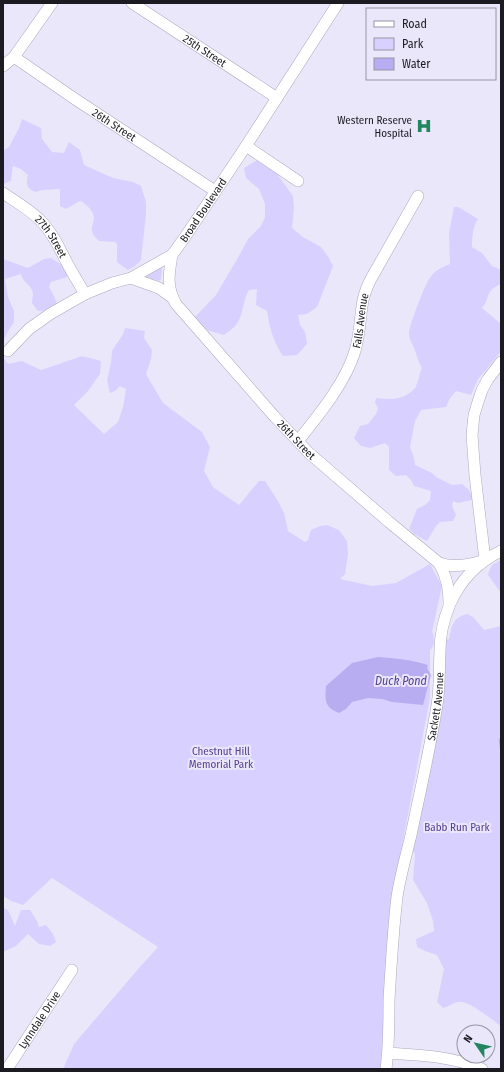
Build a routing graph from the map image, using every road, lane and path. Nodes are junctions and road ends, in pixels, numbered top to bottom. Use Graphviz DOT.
graph roads {
  1 [pos="52,3"];
  2 [pos="132,3"];
  3 [pos="338,3"];
  4 [pos="14,57"];
  5 [pos="3,66"];
  6 [pos="277,98"];
  7 [pos="246,146"];
  8 [pos="298,182"];
  9 [pos="215,191"];
  10 [pos="3,193"];
  11 [pos="418,196"];
  12 [pos="172,255"];
  13 [pos="131,278"];
  14 [pos="85,294"];
  15 [pos="173,298"];
  16 [pos="8,351"];
  17 [pos="501,362"];
  18 [pos="298,441"];
  19 [pos="501,551"];
  20 [pos="486,560"];
  21 [pos="440,563"];
  22 [pos="449,605"];
  23 [pos="72,970"];
  24 [pos="388,1053"];
  25 [pos="7,1069"];
  26 [pos="386,1069"];
  27 [pos="482,1069"];
  1 -- 4 [label="street"];
  2 -- 6 [label="street, 25th Street"];
  3 -- 6 [label="street, Broad Boulevard"];
  4 -- 5 [label="street"];
  4 -- 9 [label="street, 26th Street"];
  6 -- 7 [label="street, Broad Boulevard"];
  7 -- 8 [label="street"];
  7 -- 9 [label="street, Broad Boulevard"];
  9 -- 12 [label="street, Broad Boulevard"];
  10 -- 14 [label="street, 27th Street"];
  11 -- 18 [label="street, Falls Avenue"];
  12 -- 13 [label="street, Broad Boulevard"];
  12 -- 15 [label="street, 26th Street"];
  13 -- 14 [label="street, Broad Boulevard"];
  13 -- 15 [label="street, 26th Street"];
  14 -- 16 [label="street, Broad Boulevard"];
  15 -- 18 [label="street, 26th Street"];
  17 -- 20 [label="street"];
  18 -- 21 [label="street, 26th Street"];
  19 -- 20 [label="street"];
  20 -- 21 [label="street"];
  20 -- 22 [label="street, Sackett Avenue"];
  21 -- 22 [label="street, 26th Street"];
  22 -- 24 [label="street, Sackett Avenue"];
  23 -- 25 [label="street, Lynndale Drive"];
  24 -- 26 [label="street, Sackett Avenue"];
  24 -- 27 [label="street"];
}
